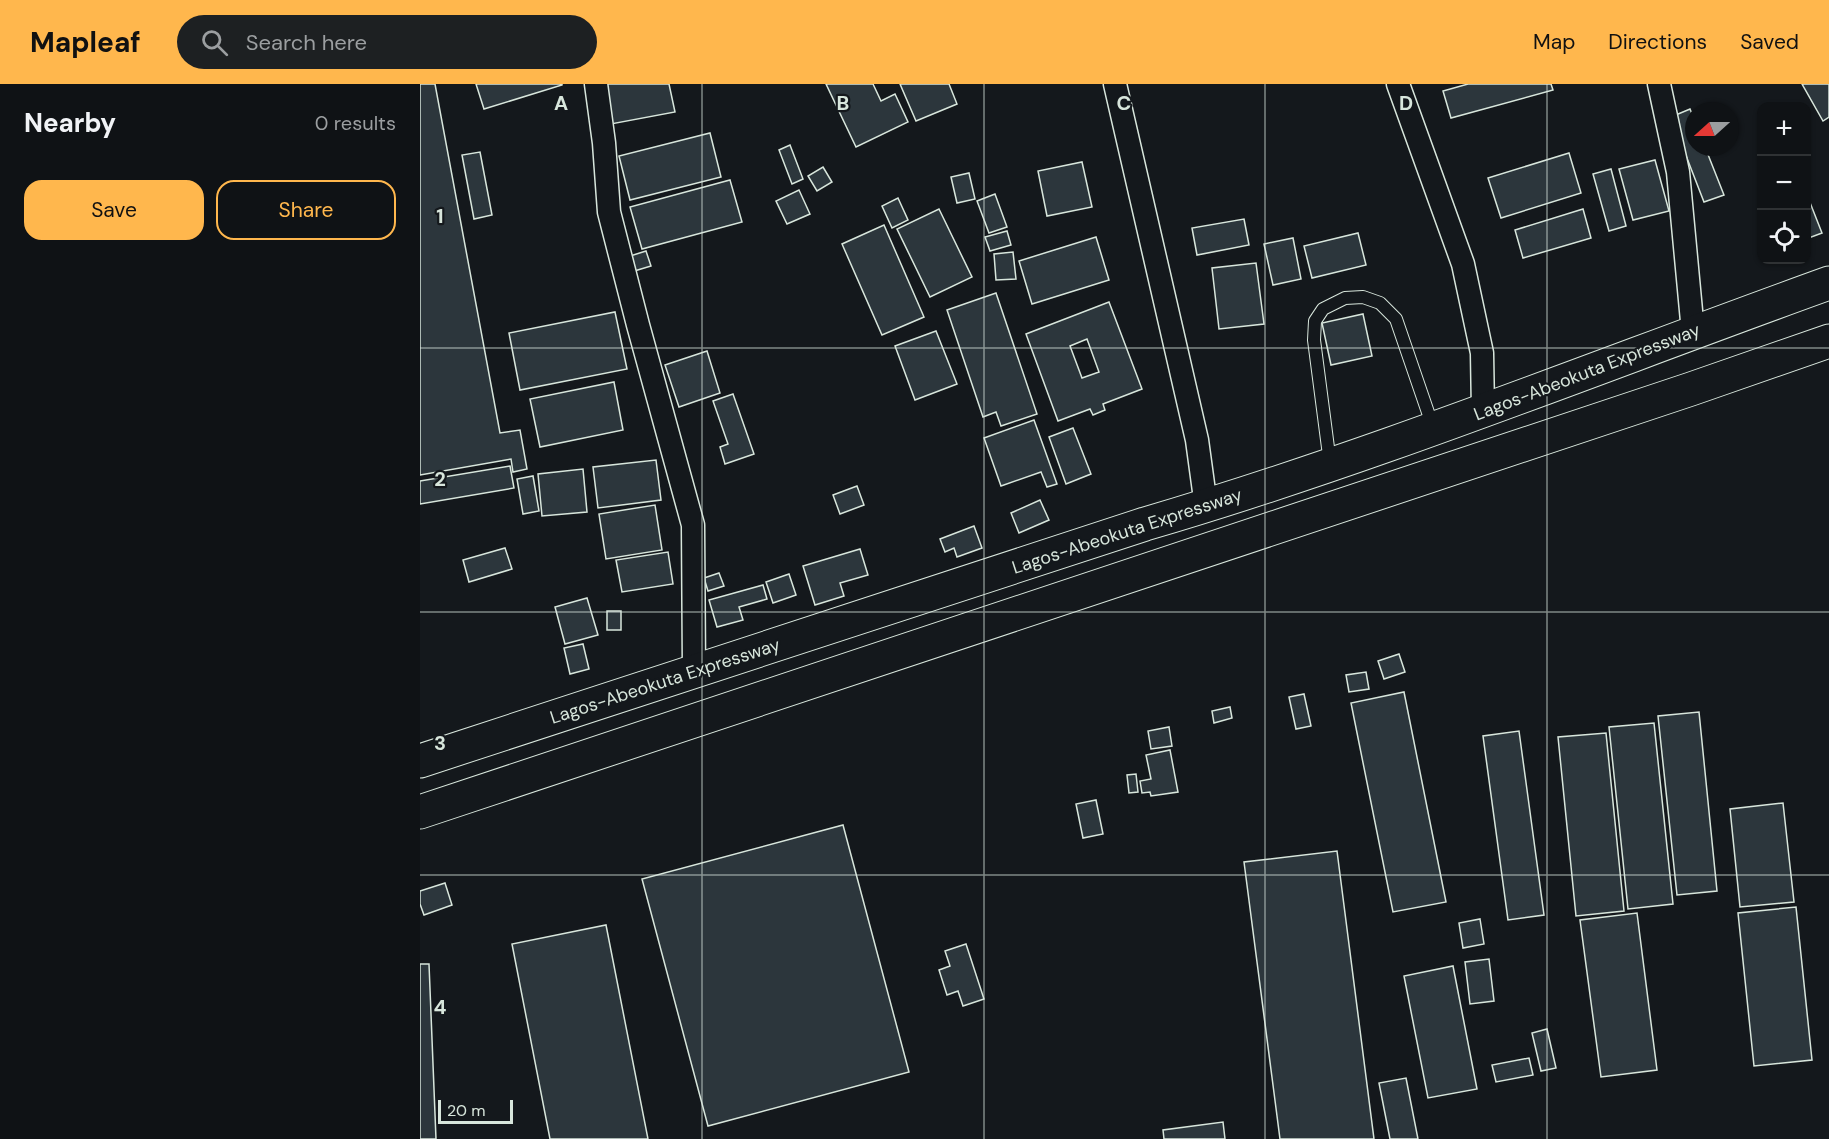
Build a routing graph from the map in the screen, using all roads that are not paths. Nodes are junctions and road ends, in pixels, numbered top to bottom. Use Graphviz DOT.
graph roads {
  1 [pos="596,84"];
  2 [pos="1115,84"];
  3 [pos="1398,84"];
  4 [pos="1659,84"];
  5 [pos="1829,283"];
  6 [pos="1693,332"];
  7 [pos="1829,341"];
  8 [pos="1483,411"];
  9 [pos="1433,429"];
  10 [pos="1330,464"];
  11 [pos="1206,506"];
  12 [pos="694,672"];
  13 [pos="420,761"];
  14 [pos="420,812"];
  1 -- 12 [label="street"];
  2 -- 11 [label="street"];
  3 -- 8 [label="street"];
  4 -- 6 [label="street"];
  5 -- 6 [label="highway, Lagos-Abeokuta Expressway"];
  6 -- 8 [label="highway, Lagos-Abeokuta Expressway"];
  7 -- 14 [label="highway"];
  8 -- 9 [label="highway, Lagos-Abeokuta Expressway"];
  9 -- 10 [label="highway, Lagos-Abeokuta Expressway"];
  9 -- 10 [label="lane"];
  10 -- 11 [label="highway, Lagos-Abeokuta Expressway"];
  11 -- 12 [label="highway, Lagos-Abeokuta Expressway"];
  12 -- 13 [label="highway, Lagos-Abeokuta Expressway"];
}
